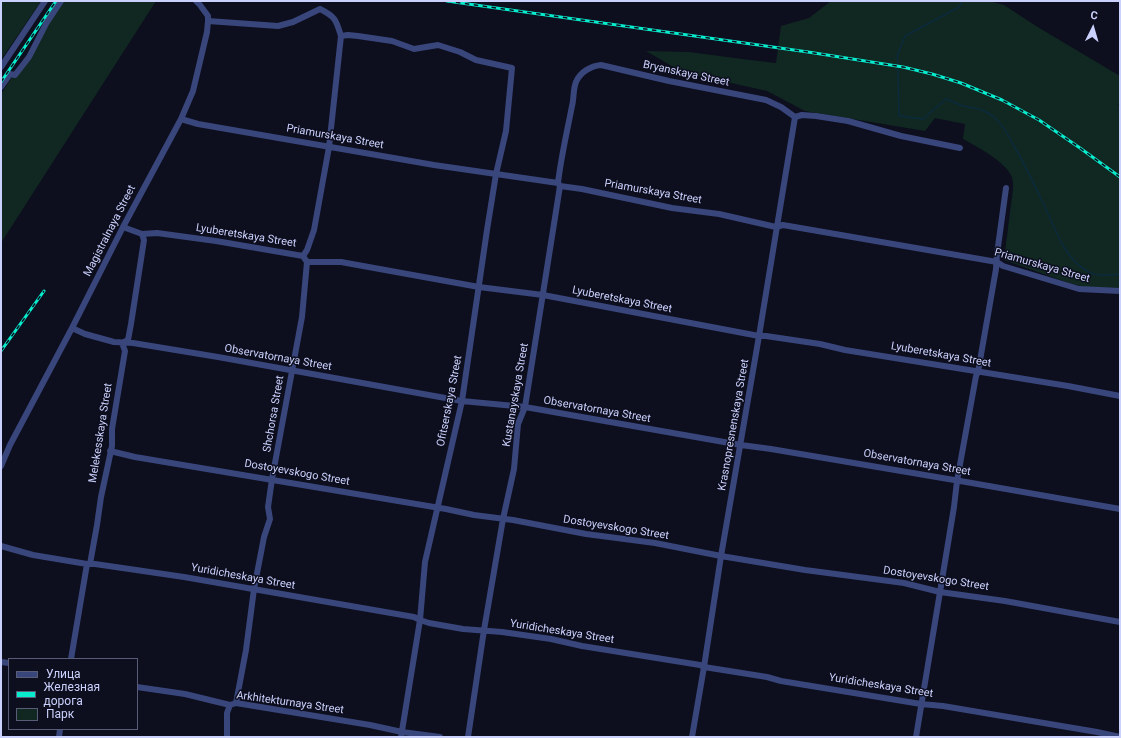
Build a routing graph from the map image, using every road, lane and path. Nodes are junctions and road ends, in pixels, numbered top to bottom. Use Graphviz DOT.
graph roads {
  1 [pos="45,1"];
  2 [pos="61,1"];
  3 [pos="196,1"];
  4 [pos="208,21"];
  5 [pos="341,36"];
  6 [pos="1,67"];
  7 [pos="576,82"];
  8 [pos="1,87"];
  9 [pos="795,117"];
  10 [pos="181,119"];
  11 [pos="329,147"];
  12 [pos="960,148"];
  13 [pos="496,174"];
  14 [pos="559,185"];
  15 [pos="1006,188"];
  16 [pos="123,227"];
  17 [pos="776,227"];
  18 [pos="142,234"];
  19 [pos="303,256"];
  20 [pos="307,262"];
  21 [pos="997,262"];
  22 [pos="479,287"];
  23 [pos="1120,291"];
  24 [pos="543,295"];
  25 [pos="72,328"];
  26 [pos="759,336"];
  27 [pos="122,343"];
  28 [pos="292,371"];
  29 [pos="978,372"];
  30 [pos="1120,396"];
  31 [pos="462,401"];
  32 [pos="524,407"];
  33 [pos="740,445"];
  34 [pos="110,451"];
  35 [pos="1,466"];
  36 [pos="272,479"];
  37 [pos="957,481"];
  38 [pos="438,508"];
  39 [pos="1120,509"];
  40 [pos="503,519"];
  41 [pos="1,546"];
  42 [pos="721,556"];
  43 [pos="89,564"];
  44 [pos="254,590"];
  45 [pos="940,592"];
  46 [pos="420,620"];
  47 [pos="1120,622"];
  48 [pos="484,630"];
  49 [pos="72,658"];
  50 [pos="704,667"];
  51 [pos="138,687"];
  52 [pos="233,704"];
  53 [pos="921,704"];
  54 [pos="401,734"];
  55 [pos="227,737"];
  56 [pos="440,737"];
  57 [pos="468,737"];
  58 [pos="692,737"];
  59 [pos="916,737"];
  60 [pos="1120,737"];
  1 -- 6 [label="street"];
  2 -- 8 [label="street"];
  3 -- 4 [label="street"];
  4 -- 5 [label="street"];
  4 -- 10 [label="street, Magistralnaya Street"];
  5 -- 11 [label="street"];
  5 -- 13 [label="street, Ofitserskaya Street"];
  7 -- 9 [label="street, Bryanskaya Street"];
  7 -- 14 [label="street, Kustanayskaya Street"];
  9 -- 12 [label="street"];
  9 -- 17 [label="street, Krasnopresnenskaya Street"];
  10 -- 11 [label="street, Priamurskaya Street"];
  10 -- 16 [label="street, Magistralnaya Street"];
  11 -- 13 [label="street, Priamurskaya Street"];
  11 -- 19 [label="street"];
  13 -- 14 [label="street, Priamurskaya Street"];
  13 -- 22 [label="street, Ofitserskaya Street"];
  14 -- 17 [label="street, Priamurskaya Street"];
  14 -- 24 [label="street, Kustanayskaya Street"];
  15 -- 21 [label="street"];
  16 -- 18 [label="street, Lyuberetskaya Street"];
  16 -- 25 [label="street, Magistralnaya Street"];
  17 -- 21 [label="street, Priamurskaya Street"];
  17 -- 26 [label="street, Krasnopresnenskaya Street"];
  18 -- 19 [label="street, Lyuberetskaya Street"];
  18 -- 27 [label="street, Melekesskaya Street"];
  19 -- 20 [label="street"];
  20 -- 22 [label="street, Lyuberetskaya Street"];
  20 -- 28 [label="street, Shchorsa Street"];
  21 -- 23 [label="street, Priamurskaya Street"];
  21 -- 29 [label="street"];
  22 -- 24 [label="street, Lyuberetskaya Street"];
  22 -- 31 [label="street, Ofitserskaya Street"];
  24 -- 26 [label="street, Lyuberetskaya Street"];
  24 -- 32 [label="street, Kustanayskaya Street"];
  25 -- 27 [label="street, Observatornaya Street"];
  25 -- 35 [label="street, Magistralnaya Street"];
  26 -- 29 [label="street, Lyuberetskaya Street"];
  26 -- 33 [label="street, Krasnopresnenskaya Street"];
  27 -- 28 [label="street, Observatornaya Street"];
  27 -- 34 [label="street, Melekesskaya Street"];
  28 -- 31 [label="street, Observatornaya Street"];
  28 -- 36 [label="street, Shchorsa Street"];
  29 -- 30 [label="street, Lyuberetskaya Street"];
  29 -- 37 [label="street"];
  31 -- 32 [label="street, Observatornaya Street"];
  31 -- 38 [label="street, Ofitserskaya Street"];
  32 -- 33 [label="street, Observatornaya Street"];
  32 -- 40 [label="street, Kustanayskaya Street"];
  33 -- 37 [label="street, Observatornaya Street"];
  33 -- 42 [label="street, Krasnopresnenskaya Street"];
  34 -- 36 [label="street, Dostoyevskogo Street"];
  34 -- 43 [label="street, Melekesskaya Street"];
  36 -- 38 [label="street, Dostoyevskogo Street"];
  36 -- 44 [label="street, Shchorsa Street"];
  37 -- 39 [label="street, Observatornaya Street"];
  37 -- 45 [label="street"];
  38 -- 40 [label="street, Dostoyevskogo Street"];
  38 -- 46 [label="street, Ofitserskaya Street"];
  40 -- 42 [label="street, Dostoyevskogo Street"];
  40 -- 48 [label="street, Kustanayskaya Street"];
  41 -- 43 [label="street, Yuridicheskaya Street"];
  42 -- 45 [label="street, Dostoyevskogo Street"];
  42 -- 50 [label="street, Krasnopresnenskaya Street"];
  43 -- 44 [label="street, Yuridicheskaya Street"];
  43 -- 49 [label="street, Melekesskaya Street"];
  44 -- 46 [label="street, Yuridicheskaya Street"];
  44 -- 52 [label="street, Shchorsa Street"];
  45 -- 47 [label="street, Dostoyevskogo Street"];
  45 -- 53 [label="street"];
  46 -- 48 [label="street, Yuridicheskaya Street"];
  46 -- 54 [label="street, Ofitserskaya Street"];
  48 -- 50 [label="street, Yuridicheskaya Street"];
  48 -- 57 [label="street, Kustanayskaya Street"];
  50 -- 53 [label="street, Yuridicheskaya Street"];
  50 -- 58 [label="street, Krasnopresnenskaya Street"];
  51 -- 52 [label="street, Arkhitekturnaya Street"];
  52 -- 54 [label="street, Arkhitekturnaya Street"];
  52 -- 55 [label="street, Shchorsa Street"];
  53 -- 59 [label="street"];
  53 -- 60 [label="street, Yuridicheskaya Street"];
  54 -- 56 [label="street, Arkhitekturnaya Street"];
}
